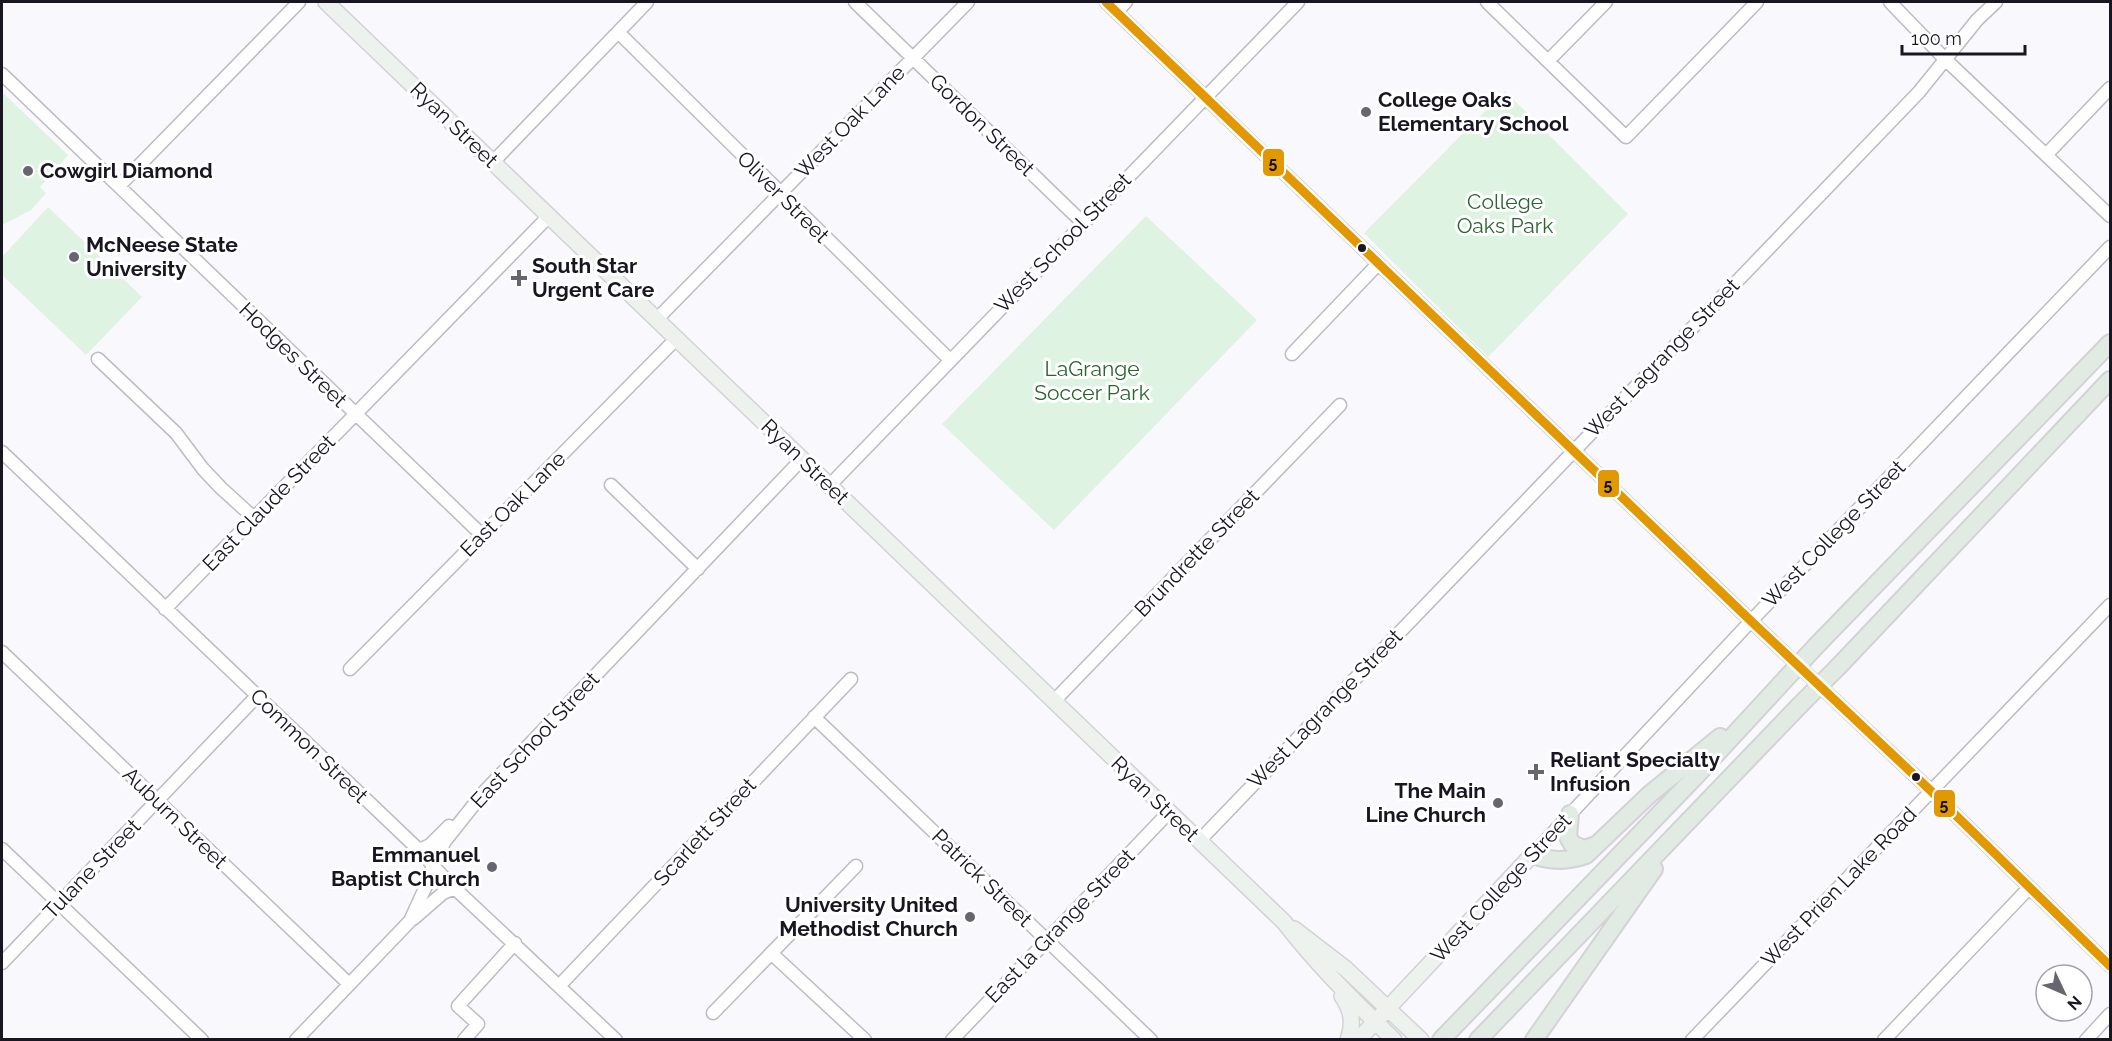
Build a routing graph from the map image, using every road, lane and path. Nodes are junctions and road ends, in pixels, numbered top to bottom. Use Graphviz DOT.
graph roads {
  1 [pos="299,2"];
  2 [pos="326,2"];
  3 [pos="647,2"];
  4 [pos="855,2"];
  5 [pos="968,2"];
  6 [pos="1106,2"];
  7 [pos="1126,2"];
  8 [pos="1298,2"];
  9 [pos="1487,2"];
  10 [pos="1606,2"];
  11 [pos="1757,2"];
  12 [pos="1890,2"];
  13 [pos="1996,2"];
  14 [pos="1116,12"];
  15 [pos="618,32"];
  16 [pos="913,58"];
  17 [pos="1946,58"];
  18 [pos="1548,61"];
  19 [pos="2,74"];
  20 [pos="2110,88"];
  21 [pos="1205,97"];
  22 [pos="2046,155"];
  23 [pos="493,162"];
  24 [pos="119,186"];
  25 [pos="781,194"];
  26 [pos="549,216"];
  27 [pos="2110,216"];
  28 [pos="1083,223"];
  29 [pos="2110,247"];
  30 [pos="1378,264"];
  31 [pos="657,319"];
  32 [pos="676,339"];
  33 [pos="2110,343"];
  34 [pos="1292,354"];
  35 [pos="98,359"];
  36 [pos="950,360"];
  37 [pos="2110,380"];
  38 [pos="1340,405"];
  39 [pos="355,415"];
  40 [pos="1573,451"];
  41 [pos="2,452"];
  42 [pos="802,459"];
  43 [pos="611,485"];
  44 [pos="829,486"];
  45 [pos="254,518"];
  46 [pos="482,535"];
  47 [pos="698,569"];
  48 [pos="2110,604"];
  49 [pos="165,609"];
  50 [pos="1751,621"];
  51 [pos="2,652"];
  52 [pos="350,669"];
  53 [pos="850,679"];
  54 [pos="257,696"];
  55 [pos="1765,700"];
  56 [pos="1054,701"];
  57 [pos="814,717"];
  58 [pos="1733,773"];
  59 [pos="1931,791"];
  60 [pos="484,792"];
  61 [pos="157,801"];
  62 [pos="1169,812"];
  63 [pos="1570,814"];
  64 [pos="1199,841"];
  65 [pos="1597,845"];
  66 [pos="2,849"];
  67 [pos="419,850"];
  68 [pos="1532,855"];
  69 [pos="433,865"];
  70 [pos="856,866"];
  71 [pos="455,888"];
  72 [pos="2029,888"];
  73 [pos="59,903"];
  74 [pos="410,921"];
  75 [pos="1284,922"];
  76 [pos="1047,940"];
  77 [pos="515,943"];
  78 [pos="771,953"];
  79 [pos="2,963"];
  80 [pos="2110,966"];
  81 [pos="1331,979"];
  82 [pos="349,984"];
  83 [pos="559,986"];
  84 [pos="1388,1008"];
  85 [pos="713,1013"];
  86 [pos="2110,1014"];
  87 [pos="1375,1022"];
  88 [pos="1444,1036"];
  89 [pos="202,1040"];
  90 [pos="296,1040"];
  91 [pos="464,1040"];
  92 [pos="616,1040"];
  93 [pos="865,1040"];
  94 [pos="952,1040"];
  95 [pos="1151,1040"];
  96 [pos="1348,1040"];
  97 [pos="1358,1040"];
  98 [pos="1394,1040"];
  99 [pos="1421,1040"];
  100 [pos="1478,1040"];
  101 [pos="1534,1040"];
  102 [pos="1692,1040"];
  103 [pos="1884,1040"];
  104 [pos="2086,1040"];
  1 -- 24 [label="street"];
  2 -- 23 [label="main road, Ryan Street"];
  3 -- 15 [label="street"];
  4 -- 16 [label="street, Gordon Street"];
  5 -- 16 [label="street, West Oak Lane"];
  6 -- 14 [label="street"];
  7 -- 14 [label="street"];
  8 -- 21 [label="street, West School Street"];
  9 -- 18 [label="street"];
  10 -- 18 [label="street"];
  11 -- 18 [label="street"];
  12 -- 17 [label="street"];
  13 -- 17 [label="street, West Lagrange Street"];
  14 -- 21 [label="street"];
  15 -- 23 [label="street"];
  15 -- 25 [label="street, Oliver Street"];
  16 -- 25 [label="street, West Oak Lane"];
  16 -- 28 [label="street, Gordon Street"];
  17 -- 22 [label="street"];
  17 -- 40 [label="street, West Lagrange Street"];
  19 -- 24 [label="street, Hodges Street"];
  20 -- 22 [label="street"];
  21 -- 28 [label="street, West School Street"];
  21 -- 30 [label="street"];
  22 -- 27 [label="street"];
  23 -- 26 [label="main road, Ryan Street"];
  24 -- 39 [label="street, Hodges Street"];
  25 -- 31 [label="street, West Oak Lane"];
  25 -- 36 [label="street, Oliver Street"];
  26 -- 31 [label="main road, Ryan Street"];
  26 -- 39 [label="street, East Claude Street"];
  28 -- 36 [label="street, West School Street"];
  29 -- 50 [label="street, West College Street"];
  30 -- 34 [label="street"];
  30 -- 40 [label="street"];
  31 -- 32 [label="main road, Ryan Street"];
  32 -- 42 [label="main road, Ryan Street"];
  32 -- 46 [label="street, East Oak Lane"];
  33 -- 55 [label="highway, bridge"];
  35 -- 45 [label="street"];
  36 -- 44 [label="street, West School Street"];
  37 -- 58 [label="highway, bridge"];
  38 -- 56 [label="street, Brundrette Street"];
  39 -- 45 [label="street, East Claude Street"];
  39 -- 46 [label="street, Hodges Street"];
  40 -- 50 [label="street"];
  40 -- 64 [label="street, West Lagrange Street"];
  41 -- 49 [label="street, Common Street"];
  42 -- 44 [label="main road, Ryan Street"];
  42 -- 47 [label="street, East School Street"];
  43 -- 47 [label="street"];
  44 -- 56 [label="main road, Ryan Street"];
  45 -- 49 [label="street, East Claude Street"];
  46 -- 52 [label="street, East Oak Lane"];
  47 -- 60 [label="street, East School Street"];
  48 -- 59 [label="street, West Prien Lake Road"];
  49 -- 54 [label="street, Common Street"];
  50 -- 59 [label="street"];
  50 -- 63 [label="street, West College Street"];
  51 -- 61 [label="street, Auburn Street"];
  53 -- 57 [label="street, Scarlett Street"];
  54 -- 61 [label="street, Tulane Street"];
  54 -- 67 [label="street, Common Street"];
  55 -- 65 [label="highway"];
  55 -- 88 [label="highway"];
  56 -- 62 [label="main road, Ryan Street"];
  57 -- 76 [label="street, Patrick Street"];
  57 -- 83 [label="street, Scarlett Street"];
  58 -- 100 [label="highway"];
  58 -- 101 [label="highway"];
  59 -- 72 [label="street"];
  59 -- 102 [label="street, West Prien Lake Road"];
  60 -- 67 [label="street"];
  60 -- 69 [label="street, East School Street"];
  61 -- 73 [label="street, Tulane Street"];
  61 -- 82 [label="street, Auburn Street"];
  62 -- 64 [label="main road, Ryan Street"];
  62 -- 76 [label="street, East la Grange Street"];
  63 -- 65 [label="highway"];
  63 -- 68 [label="street, West College Street"];
  64 -- 75 [label="main road, Ryan Street"];
  65 -- 68 [label="highway"];
  66 -- 73 [label="street"];
  67 -- 69 [label="street, Common Street"];
  68 -- 84 [label="main road, West College Street"];
  69 -- 71 [label="street, Common Street"];
  69 -- 74 [label="street, East School Street"];
  70 -- 78 [label="street"];
  71 -- 74 [label="street"];
  71 -- 77 [label="street, Common Street"];
  72 -- 80 [label="street"];
  72 -- 103 [label="street"];
  73 -- 79 [label="street, Tulane Street"];
  73 -- 89 [label="street"];
  74 -- 82 [label="street, East School Street"];
  75 -- 81 [label="main road, Ryan Street"];
  75 -- 84 [label="main road, Ryan Street"];
  76 -- 94 [label="street, East la Grange Street"];
  76 -- 95 [label="street, Patrick Street"];
  77 -- 83 [label="street, Common Street"];
  77 -- 91 [label="street"];
  78 -- 85 [label="street"];
  78 -- 93 [label="street"];
  81 -- 87 [label="main road, Ryan Street"];
  81 -- 96 [label="main road"];
  82 -- 90 [label="street, East School Street"];
  83 -- 92 [label="street, Common Street"];
  84 -- 87 [label="main road, West College Street"];
  84 -- 99 [label="main road, Ryan Street"];
  86 -- 104 [label="street"];
  87 -- 97 [label="main road, West College Street"];
  87 -- 98 [label="main road, Ryan Street"];
}
